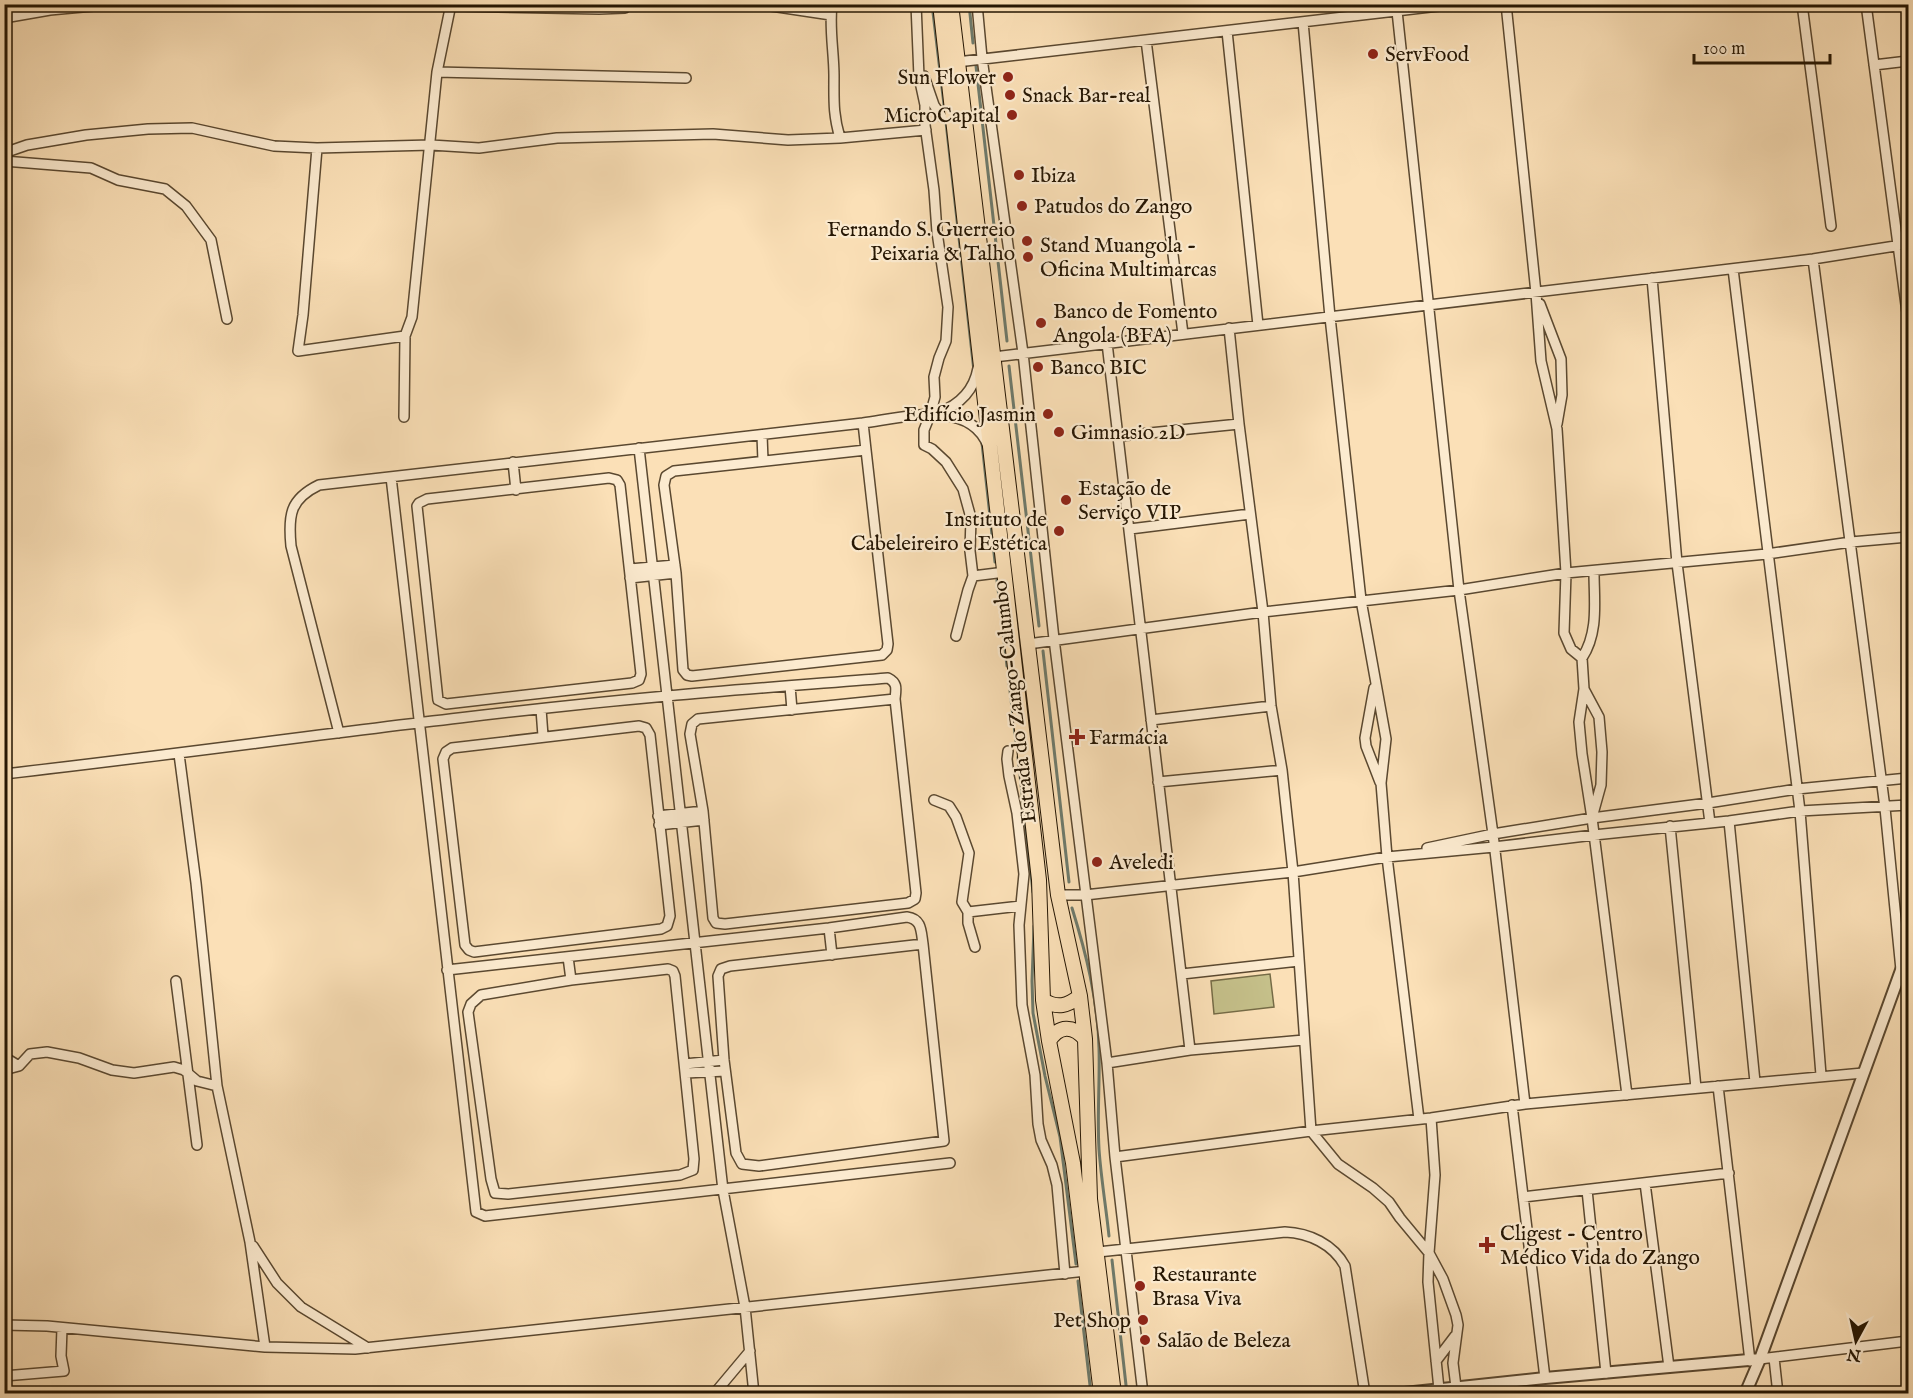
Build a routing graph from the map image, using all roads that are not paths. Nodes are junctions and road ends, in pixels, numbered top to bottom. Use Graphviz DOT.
graph roads {
  1 [pos="116,4"];
  2 [pos="628,4"];
  3 [pos="758,4"];
  4 [pos="832,4"];
  5 [pos="916,4"];
  6 [pos="940,4"];
  7 [pos="951,4"];
  8 [pos="977,4"];
  9 [pos="1456,4"];
  10 [pos="1506,4"];
  11 [pos="1802,4"];
  12 [pos="1866,4"];
  13 [pos="451,5"];
  14 [pos="1397,11"];
  15 [pos="831,15"];
  16 [pos="4,18"];
  17 [pos="1303,22"];
  18 [pos="1227,31"];
  19 [pos="1146,40"];
  20 [pos="918,56"];
  21 [pos="982,58"];
  22 [pos="957,62"];
  23 [pos="1908,62"];
  24 [pos="1874,66"];
  25 [pos="437,72"];
  26 [pos="686,78"];
  27 [pos="925,105"];
  28 [pos="948,117"];
  29 [pos="927,132"];
  30 [pos="840,138"];
  31 [pos="431,146"];
  32 [pos="317,148"];
  33 [pos="4,153"];
  34 [pos="4,161"];
  35 [pos="1831,226"];
  36 [pos="1908,244"];
  37 [pos="1898,245"];
  38 [pos="1813,259"];
  39 [pos="1733,269"];
  40 [pos="1652,278"];
  41 [pos="1536,293"];
  42 [pos="1427,305"];
  43 [pos="1330,316"];
  44 [pos="227,319"];
  45 [pos="1908,320"];
  46 [pos="1258,325"];
  47 [pos="1229,328"];
  48 [pos="1183,334"];
  49 [pos="405,336"];
  50 [pos="1107,343"];
  51 [pos="1023,353"];
  52 [pos="987,357"];
  53 [pos="933,414"];
  54 [pos="404,417"];
  55 [pos="863,423"];
  56 [pos="1239,424"];
  57 [pos="1557,429"];
  58 [pos="762,435"];
  59 [pos="1120,436"];
  60 [pos="639,448"];
  61 [pos="866,450"];
  62 [pos="992,458"];
  63 [pos="763,461"];
  64 [pos="513,462"];
  65 [pos="391,477"];
  66 [pos="516,490"];
  67 [pos="1250,514"];
  68 [pos="1130,529"];
  69 [pos="1908,537"];
  70 [pos="1851,542"];
  71 [pos="1767,554"];
  72 [pos="1677,563"];
  73 [pos="675,569"];
  74 [pos="653,571"];
  75 [pos="1594,572"];
  76 [pos="999,573"];
  77 [pos="1566,573"];
  78 [pos="630,574"];
  79 [pos="973,576"];
  80 [pos="1459,590"];
  81 [pos="1361,600"];
  82 [pos="1263,612"];
  83 [pos="1141,629"];
  84 [pos="956,636"];
  85 [pos="1054,639"];
  86 [pos="1028,644"];
  87 [pos="1582,658"];
  88 [pos="1375,682"];
  89 [pos="790,686"];
  90 [pos="1584,689"];
  91 [pos="666,696"];
  92 [pos="895,699"];
  93 [pos="1271,706"];
  94 [pos="541,709"];
  95 [pos="792,710"];
  96 [pos="1151,720"];
  97 [pos="419,723"];
  98 [pos="339,733"];
  99 [pos="543,736"];
  100 [pos="1008,751"];
  101 [pos="179,754"];
  102 [pos="1282,770"];
  103 [pos="4,774"];
  104 [pos="1908,778"];
  105 [pos="1158,782"];
  106 [pos="1881,782"];
  107 [pos="1381,783"];
  108 [pos="1797,789"];
  109 [pos="934,800"];
  110 [pos="1708,803"];
  111 [pos="1908,805"];
  112 [pos="1885,808"];
  113 [pos="1800,811"];
  114 [pos="703,815"];
  115 [pos="681,818"];
  116 [pos="1592,818"];
  117 [pos="658,820"];
  118 [pos="1729,821"];
  119 [pos="1710,823"];
  120 [pos="1671,826"];
  121 [pos="1493,834"];
  122 [pos="1594,835"];
  123 [pos="1494,847"];
  124 [pos="1387,857"];
  125 [pos="1293,872"];
  126 [pos="1172,885"];
  127 [pos="1058,895"];
  128 [pos="1085,895"];
  129 [pos="1020,906"];
  130 [pos="968,912"];
  131 [pos="829,928"];
  132 [pos="695,943"];
  133 [pos="923,944"];
  134 [pos="975,947"];
  135 [pos="1908,951"];
  136 [pos="832,955"];
  137 [pos="568,957"];
  138 [pos="1299,961"];
  139 [pos="447,970"];
  140 [pos="1901,972"];
  141 [pos="1182,974"];
  142 [pos="571,980"];
  143 [pos="176,981"];
  144 [pos="1080,996"];
  145 [pos="1043,1000"];
  146 [pos="1084,1038"];
  147 [pos="1049,1041"];
  148 [pos="1304,1041"];
  149 [pos="1190,1050"];
  150 [pos="4,1057"];
  151 [pos="724,1060"];
  152 [pos="1107,1063"];
  153 [pos="19,1066"];
  154 [pos="709,1066"];
  155 [pos="686,1068"];
  156 [pos="4,1070"];
  157 [pos="725,1071"];
  158 [pos="1863,1073"];
  159 [pos="188,1074"];
  160 [pos="1821,1075"];
  161 [pos="1755,1082"];
  162 [pos="217,1086"];
  163 [pos="1718,1086"];
  164 [pos="1696,1088"];
  165 [pos="1627,1095"];
  166 [pos="1525,1104"];
  167 [pos="1512,1105"];
  168 [pos="1431,1118"];
  169 [pos="1419,1119"];
  170 [pos="1311,1131"];
  171 [pos="196,1145"];
  172 [pos="1115,1157"];
  173 [pos="950,1163"];
  174 [pos="1729,1173"];
  175 [pos="1645,1183"];
  176 [pos="723,1190"];
  177 [pos="1587,1190"];
  178 [pos="1523,1197"];
  179 [pos="250,1242"];
  180 [pos="1125,1249"];
  181 [pos="1107,1251"];
  182 [pos="1430,1253"];
  183 [pos="1076,1272"];
  184 [pos="745,1307"];
  185 [pos="4,1325"];
  186 [pos="62,1328"];
  187 [pos="1456,1334"];
  188 [pos="1433,1337"];
  189 [pos="1908,1341"];
  190 [pos="265,1347"];
  191 [pos="368,1348"];
  192 [pos="750,1351"];
  193 [pos="1444,1351"];
  194 [pos="1774,1358"];
  195 [pos="1755,1360"];
  196 [pos="1436,1361"];
  197 [pos="1453,1363"];
  198 [pos="1669,1367"];
  199 [pos="1606,1372"];
  200 [pos="4,1376"];
  201 [pos="1545,1378"];
  202 [pos="1456,1387"];
  203 [pos="1439,1389"];
  204 [pos="1908,1391"];
  205 [pos="714,1394"];
  206 [pos="754,1394"];
  207 [pos="1101,1394"];
  208 [pos="1114,1394"];
  209 [pos="1143,1394"];
  210 [pos="1365,1394"];
  211 [pos="1395,1394"];
  212 [pos="1745,1394"];
  213 [pos="1778,1394"];
  214 [pos="1886,1394"];
  1 -- 16 [label="street"];
  2 -- 13 [label="street"];
  3 -- 15 [label="street"];
  4 -- 15 [label="street"];
  5 -- 20 [label="street"];
  6 -- 28 [label="main road, Estrada do Zango-Calumbo"];
  7 -- 22 [label="main road, Estrada do Zango-Calumbo"];
  8 -- 21 [label="street"];
  9 -- 14 [label="street"];
  10 -- 41 [label="street"];
  11 -- 35 [label="street"];
  12 -- 24 [label="street"];
  13 -- 25 [label="street"];
  14 -- 17 [label="street"];
  14 -- 42 [label="street"];
  15 -- 30 [label="street"];
  17 -- 18 [label="street"];
  17 -- 43 [label="street"];
  18 -- 19 [label="street"];
  18 -- 46 [label="street"];
  19 -- 21 [label="street"];
  19 -- 48 [label="street"];
  20 -- 27 [label="street"];
  20 -- 28 [label="street"];
  21 -- 22 [label="street"];
  21 -- 51 [label="street"];
  22 -- 52 [label="main road, Estrada do Zango-Calumbo"];
  23 -- 24 [label="street"];
  24 -- 37 [label="street"];
  25 -- 26 [label="street"];
  25 -- 31 [label="street"];
  27 -- 28 [label="street"];
  27 -- 29 [label="street"];
  28 -- 29 [label="street"];
  28 -- 52 [label="main road, Estrada do Zango-Calumbo"];
  29 -- 30 [label="street"];
  29 -- 53 [label="street"];
  30 -- 31 [label="street"];
  31 -- 32 [label="street"];
  31 -- 49 [label="street"];
  32 -- 33 [label="street"];
  32 -- 49 [label="street"];
  34 -- 44 [label="street"];
  36 -- 37 [label="street"];
  37 -- 38 [label="street"];
  37 -- 45 [label="street"];
  38 -- 39 [label="street"];
  38 -- 70 [label="street"];
  39 -- 40 [label="street"];
  39 -- 71 [label="street"];
  40 -- 41 [label="street"];
  40 -- 72 [label="street"];
  41 -- 42 [label="street"];
  41 -- 57 [label="street"];
  41 -- 57 [label="street"];
  42 -- 43 [label="street"];
  42 -- 80 [label="street"];
  43 -- 46 [label="street"];
  43 -- 81 [label="street"];
  46 -- 47 [label="street"];
  47 -- 48 [label="street"];
  47 -- 56 [label="street"];
  48 -- 50 [label="street"];
  49 -- 54 [label="street"];
  50 -- 51 [label="street"];
  50 -- 59 [label="street"];
  51 -- 52 [label="street"];
  51 -- 85 [label="street"];
  52 -- 53 [label="street"];
  52 -- 62 [label="main road, Estrada do Zango-Calumbo"];
  52 -- 86 [label="main road, Estrada do Zango-Calumbo"];
  53 -- 55 [label="street"];
  53 -- 62 [label="street"];
  53 -- 79 [label="street"];
  55 -- 58 [label="street"];
  55 -- 61 [label="street"];
  56 -- 59 [label="street"];
  56 -- 67 [label="street"];
  57 -- 77 [label="street"];
  58 -- 60 [label="street"];
  58 -- 63 [label="street"];
  59 -- 68 [label="street"];
  60 -- 64 [label="street"];
  60 -- 74 [label="street"];
  61 -- 63 [label="street"];
  61 -- 73 [label="street"];
  62 -- 76 [label="main road, Estrada do Zango-Calumbo"];
  63 -- 73 [label="street"];
  64 -- 65 [label="street"];
  64 -- 66 [label="street"];
  65 -- 97 [label="street"];
  65 -- 98 [label="street"];
  66 -- 78 [label="street"];
  66 -- 78 [label="street"];
  67 -- 68 [label="street"];
  67 -- 82 [label="street"];
  68 -- 83 [label="street"];
  69 -- 70 [label="street"];
  70 -- 71 [label="street"];
  70 -- 106 [label="street"];
  71 -- 72 [label="street"];
  71 -- 108 [label="street"];
  72 -- 75 [label="street"];
  72 -- 110 [label="street"];
  73 -- 74 [label="street"];
  74 -- 78 [label="street"];
  74 -- 91 [label="street"];
  75 -- 77 [label="street"];
  75 -- 87 [label="street"];
  76 -- 79 [label="street"];
  76 -- 145 [label="main road, Estrada do Zango-Calumbo"];
  77 -- 80 [label="street"];
  77 -- 87 [label="street"];
  79 -- 84 [label="street"];
  80 -- 81 [label="street"];
  80 -- 121 [label="street"];
  81 -- 82 [label="street"];
  81 -- 88 [label="street"];
  82 -- 83 [label="street"];
  82 -- 93 [label="street"];
  83 -- 85 [label="street"];
  83 -- 96 [label="street"];
  85 -- 86 [label="street"];
  85 -- 128 [label="street"];
  86 -- 127 [label="main road, Estrada do Zango-Calumbo"];
  87 -- 90 [label="street"];
  88 -- 107 [label="street"];
  88 -- 107 [label="street"];
  89 -- 91 [label="street"];
  89 -- 92 [label="street"];
  89 -- 95 [label="street"];
  90 -- 116 [label="street"];
  90 -- 116 [label="street"];
  91 -- 94 [label="street"];
  91 -- 115 [label="street"];
  92 -- 95 [label="street"];
  92 -- 114 [label="street"];
  93 -- 96 [label="street"];
  93 -- 102 [label="street"];
  94 -- 97 [label="street"];
  94 -- 99 [label="street"];
  95 -- 114 [label="street"];
  96 -- 105 [label="street"];
  97 -- 98 [label="street"];
  97 -- 139 [label="street"];
  98 -- 101 [label="street"];
  99 -- 117 [label="street"];
  99 -- 117 [label="street"];
  100 -- 129 [label="street"];
  101 -- 103 [label="street"];
  101 -- 162 [label="street"];
  102 -- 105 [label="street"];
  102 -- 125 [label="street"];
  104 -- 106 [label="street"];
  105 -- 126 [label="street"];
  106 -- 108 [label="street"];
  106 -- 112 [label="street"];
  107 -- 124 [label="street"];
  108 -- 110 [label="street"];
  108 -- 113 [label="street"];
  109 -- 130 [label="street"];
  110 -- 116 [label="street"];
  110 -- 119 [label="street"];
  111 -- 112 [label="street"];
  112 -- 113 [label="street"];
  112 -- 140 [label="street"];
  113 -- 118 [label="street"];
  113 -- 160 [label="street"];
  114 -- 115 [label="street"];
  115 -- 117 [label="street"];
  115 -- 132 [label="street"];
  116 -- 121 [label="street"];
  116 -- 122 [label="street"];
  118 -- 119 [label="street"];
  118 -- 161 [label="street"];
  119 -- 120 [label="street"];
  120 -- 122 [label="street"];
  120 -- 164 [label="street"];
  121 -- 123 [label="street"];
  121 -- 124 [label="street"];
  122 -- 123 [label="street"];
  122 -- 165 [label="street"];
  123 -- 124 [label="street"];
  123 -- 166 [label="street"];
  124 -- 125 [label="street"];
  124 -- 169 [label="street"];
  125 -- 126 [label="street"];
  125 -- 138 [label="street"];
  126 -- 128 [label="street"];
  126 -- 141 [label="street"];
  127 -- 128 [label="street"];
  127 -- 144 [label="main road, Estrada do Zango-Calumbo"];
  128 -- 152 [label="street"];
  129 -- 130 [label="street"];
  129 -- 183 [label="street"];
  130 -- 134 [label="street"];
  131 -- 132 [label="street"];
  131 -- 133 [label="street"];
  131 -- 136 [label="street"];
  132 -- 137 [label="street"];
  132 -- 154 [label="street"];
  133 -- 136 [label="street"];
  133 -- 157 [label="street"];
  135 -- 140 [label="street"];
  136 -- 151 [label="street"];
  137 -- 139 [label="street"];
  137 -- 142 [label="street"];
  138 -- 141 [label="street"];
  138 -- 148 [label="street"];
  139 -- 176 [label="street"];
  140 -- 158 [label="street"];
  141 -- 149 [label="street"];
  142 -- 155 [label="street"];
  142 -- 155 [label="street"];
  143 -- 159 [label="street"];
  144 -- 145 [label="main road"];
  144 -- 146 [label="main road, Estrada do Zango-Calumbo"];
  145 -- 147 [label="main road, Estrada do Zango-Calumbo"];
  146 -- 147 [label="main road"];
  146 -- 181 [label="main road, Estrada do Zango-Calumbo"];
  147 -- 183 [label="main road, Estrada do Zango-Calumbo"];
  148 -- 149 [label="street"];
  148 -- 170 [label="street"];
  149 -- 152 [label="street"];
  150 -- 153 [label="street"];
  151 -- 154 [label="street"];
  151 -- 157 [label="street"];
  152 -- 172 [label="street"];
  153 -- 156 [label="street"];
  153 -- 159 [label="street"];
  154 -- 155 [label="street"];
  154 -- 157 [label="street"];
  154 -- 176 [label="street"];
  158 -- 160 [label="street"];
  158 -- 195 [label="street"];
  159 -- 162 [label="street"];
  159 -- 171 [label="street"];
  160 -- 161 [label="street"];
  161 -- 163 [label="street"];
  162 -- 179 [label="street"];
  163 -- 164 [label="street"];
  163 -- 174 [label="street"];
  164 -- 165 [label="street"];
  165 -- 166 [label="street"];
  166 -- 167 [label="street"];
  167 -- 168 [label="street"];
  167 -- 178 [label="street"];
  168 -- 169 [label="street"];
  168 -- 182 [label="street"];
  169 -- 170 [label="street"];
  170 -- 172 [label="street"];
  170 -- 182 [label="street"];
  172 -- 180 [label="street"];
  173 -- 176 [label="street"];
  174 -- 175 [label="street"];
  174 -- 195 [label="street"];
  175 -- 177 [label="street"];
  175 -- 198 [label="street"];
  176 -- 184 [label="street"];
  177 -- 178 [label="street"];
  177 -- 199 [label="street"];
  178 -- 201 [label="street"];
  179 -- 190 [label="street"];
  179 -- 191 [label="street"];
  180 -- 181 [label="street"];
  180 -- 209 [label="street"];
  180 -- 210 [label="street"];
  181 -- 208 [label="main road, Estrada do Zango-Calumbo"];
  182 -- 187 [label="street"];
  182 -- 188 [label="street"];
  183 -- 184 [label="street"];
  183 -- 207 [label="main road, Estrada do Zango-Calumbo"];
  184 -- 191 [label="street"];
  184 -- 192 [label="street"];
  185 -- 186 [label="street"];
  186 -- 190 [label="street"];
  186 -- 200 [label="street"];
  187 -- 193 [label="street"];
  187 -- 197 [label="street"];
  188 -- 193 [label="street"];
  188 -- 196 [label="street"];
  189 -- 194 [label="street"];
  190 -- 191 [label="street"];
  192 -- 205 [label="street"];
  192 -- 206 [label="street"];
  193 -- 196 [label="street"];
  193 -- 197 [label="street"];
  194 -- 195 [label="street"];
  194 -- 213 [label="street"];
  195 -- 198 [label="street"];
  195 -- 212 [label="street"];
  196 -- 203 [label="street"];
  197 -- 202 [label="street"];
  198 -- 199 [label="street"];
  199 -- 201 [label="street"];
  201 -- 202 [label="street"];
  202 -- 203 [label="street"];
  203 -- 211 [label="street"];
  204 -- 214 [label="street"];
}
